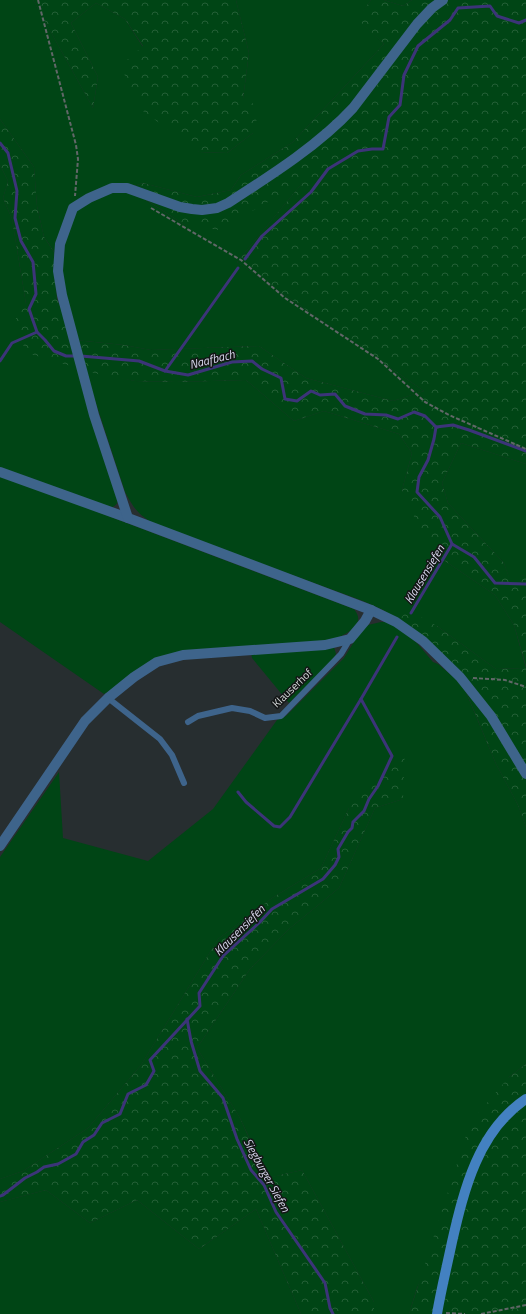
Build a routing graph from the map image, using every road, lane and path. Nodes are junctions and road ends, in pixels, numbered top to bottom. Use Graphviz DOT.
graph roads {
  1 [pos="38,0"];
  2 [pos="443,0"];
  3 [pos="147,204"];
  4 [pos="73,208"];
  5 [pos="526,449"];
  6 [pos="0,472"];
  7 [pos="128,518"];
  8 [pos="371,610"];
  9 [pos="350,639"];
  10 [pos="460,677"];
  11 [pos="526,687"];
  12 [pos="108,698"];
  13 [pos="188,722"];
  14 [pos="526,774"];
  15 [pos="184,782"];
  16 [pos="0,846"];
  17 [pos="526,1099"];
  18 [pos="526,1305"];
  19 [pos="437,1313"];
  20 [pos="465,1314"];
  21 [pos="481,1314"];
  1 -- 4 [label="path"];
  2 -- 4 [label="street"];
  3 -- 5 [label="path"];
  4 -- 7 [label="street"];
  6 -- 7 [label="street"];
  7 -- 8 [label="street"];
  8 -- 9 [label="street"];
  8 -- 10 [label="street"];
  9 -- 12 [label="street"];
  9 -- 13 [label="lane, Klauserhof"];
  10 -- 11 [label="path"];
  10 -- 14 [label="street"];
  12 -- 15 [label="lane"];
  12 -- 16 [label="street"];
  17 -- 19 [label="main road"];
  18 -- 21 [label="path"];
  19 -- 20 [label="path"];
}
